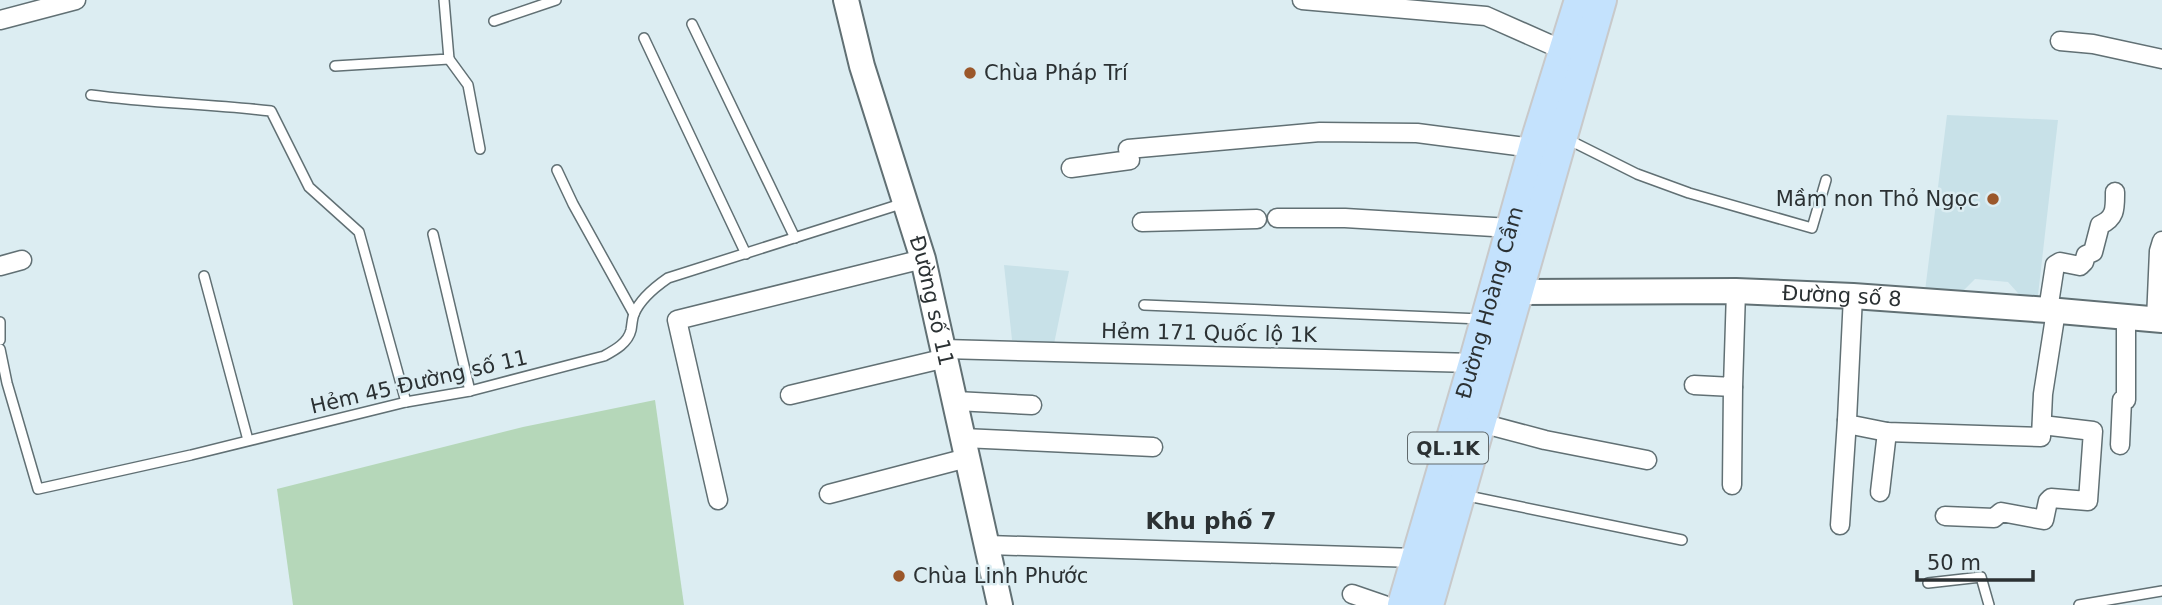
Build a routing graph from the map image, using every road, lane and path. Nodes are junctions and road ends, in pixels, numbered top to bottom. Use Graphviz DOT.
graph roads {
  1 [pos="76,0"];
  2 [pos="444,0"];
  3 [pos="556,0"];
  4 [pos="846,0"];
  5 [pos="1303,0"];
  6 [pos="1579,0"];
  7 [pos="1602,0"];
  8 [pos="0,20"];
  9 [pos="494,21"];
  10 [pos="692,24"];
  11 [pos="645,38"];
  12 [pos="2060,41"];
  13 [pos="1564,51"];
  14 [pos="449,59"];
  15 [pos="2162,59"];
  16 [pos="335,66"];
  17 [pos="91,95"];
  18 [pos="1564,138"];
  19 [pos="1533,148"];
  20 [pos="480,149"];
  21 [pos="1071,168"];
  22 [pos="557,170"];
  23 [pos="1826,180"];
  24 [pos="2115,192"];
  25 [pos="905,203"];
  26 [pos="1278,218"];
  27 [pos="1257,219"];
  28 [pos="1142,222"];
  29 [pos="1510,228"];
  30 [pos="433,234"];
  31 [pos="795,238"];
  32 [pos="2162,242"];
  33 [pos="746,254"];
  34 [pos="22,260"];
  35 [pos="923,260"];
  36 [pos="0,266"];
  37 [pos="204,276"];
  38 [pos="1736,291"];
  39 [pos="1506,292"];
  40 [pos="1853,296"];
  41 [pos="1144,305"];
  42 [pos="2052,310"];
  43 [pos="634,314"];
  44 [pos="2126,318"];
  45 [pos="1485,320"];
  46 [pos="2159,320"];
  47 [pos="0,321"];
  48 [pos="0,340"];
  49 [pos="0,349"];
  50 [pos="945,354"];
  51 [pos="1474,363"];
  52 [pos="1694,385"];
  53 [pos="1733,387"];
  54 [pos="470,390"];
  55 [pos="790,395"];
  56 [pos="956,401"];
  57 [pos="406,402"];
  58 [pos="1032,405"];
  59 [pos="1848,421"];
  60 [pos="1481,423"];
  61 [pos="2041,431"];
  62 [pos="1887,432"];
  63 [pos="248,440"];
  64 [pos="2120,445"];
  65 [pos="1153,447"];
  66 [pos="965,448"];
  67 [pos="1647,460"];
  68 [pos="1732,485"];
  69 [pos="1880,492"];
  70 [pos="829,494"];
  71 [pos="1461,495"];
  72 [pos="718,500"];
  73 [pos="1945,516"];
  74 [pos="1840,525"];
  75 [pos="1682,540"];
  76 [pos="988,545"];
  77 [pos="1416,558"];
  78 [pos="1928,583"];
  79 [pos="2162,592"];
  80 [pos="1352,594"];
  81 [pos="1427,604"];
  82 [pos="1000,605"];
  83 [pos="1384,605"];
  84 [pos="1989,605"];
  85 [pos="2079,605"];
  1 -- 8 [label="street"];
  2 -- 14 [label="lane"];
  3 -- 9 [label="lane"];
  4 -- 25 [label="street, Đường số 11"];
  5 -- 13 [label="street"];
  6 -- 13 [label="main road, Đường Hoàng Cầm / QL.1K"];
  7 -- 18 [label="main road, Đường Hoàng Cầm / QL.1K"];
  10 -- 31 [label="lane"];
  11 -- 33 [label="lane"];
  12 -- 15 [label="street"];
  13 -- 19 [label="main road, Đường Hoàng Cầm / QL.1K"];
  14 -- 16 [label="lane"];
  14 -- 20 [label="lane"];
  17 -- 57 [label="lane"];
  18 -- 23 [label="lane"];
  18 -- 39 [label="main road, Đường Hoàng Cầm / QL.1K"];
  19 -- 21 [label="street"];
  19 -- 29 [label="main road, Đường Hoàng Cầm / QL.1K"];
  22 -- 43 [label="lane"];
  24 -- 42 [label="street"];
  25 -- 31 [label="lane, Hẻm 45 Đường số 11"];
  25 -- 35 [label="street, Đường số 11"];
  26 -- 29 [label="street"];
  27 -- 28 [label="street"];
  29 -- 39 [label="main road, Đường Hoàng Cầm / QL.1K"];
  30 -- 54 [label="lane"];
  31 -- 33 [label="lane, Hẻm 45 Đường số 11"];
  32 -- 46 [label="street"];
  33 -- 43 [label="lane, Hẻm 45 Đường số 11"];
  34 -- 36 [label="street"];
  35 -- 50 [label="street, Đường số 11"];
  35 -- 72 [label="street"];
  37 -- 63 [label="lane"];
  38 -- 39 [label="street, Đường số 8"];
  38 -- 40 [label="street, Đường số 8"];
  38 -- 53 [label="street"];
  39 -- 45 [label="main road, Đường Hoàng Cầm / QL.1K"];
  39 -- 60 [label="main road, Đường Hoàng Cầm / QL.1K"];
  40 -- 42 [label="street, Đường số 8"];
  40 -- 59 [label="street"];
  41 -- 45 [label="lane"];
  42 -- 44 [label="street, Đường số 8"];
  42 -- 61 [label="street"];
  43 -- 54 [label="lane, Hẻm 45 Đường số 11"];
  44 -- 46 [label="street, Đường số 8"];
  44 -- 64 [label="street"];
  45 -- 51 [label="main road, Đường Hoàng Cầm / QL.1K"];
  47 -- 48 [label="lane"];
  49 -- 63 [label="lane, Hẻm 45 Đường số 11"];
  50 -- 51 [label="street, Hẻm 171 Quốc lộ 1K"];
  50 -- 55 [label="street, Hẻm 171 Quốc lộ 1K"];
  50 -- 56 [label="street, Đường số 11"];
  51 -- 77 [label="main road, Đường Hoàng Cầm / QL.1K"];
  52 -- 53 [label="street"];
  53 -- 68 [label="street"];
  54 -- 57 [label="lane, Hẻm 45 Đường số 11"];
  56 -- 58 [label="street"];
  56 -- 66 [label="street, Đường số 11"];
  57 -- 63 [label="lane, Hẻm 45 Đường số 11"];
  59 -- 62 [label="street"];
  59 -- 74 [label="street"];
  60 -- 67 [label="street"];
  60 -- 71 [label="main road, Đường Hoàng Cầm / QL.1K"];
  61 -- 62 [label="street"];
  61 -- 73 [label="street"];
  62 -- 69 [label="street"];
  65 -- 66 [label="street"];
  66 -- 70 [label="street"];
  66 -- 76 [label="street, Đường số 11"];
  71 -- 75 [label="lane"];
  71 -- 81 [label="main road, Đường Hoàng Cầm / QL.1K"];
  76 -- 77 [label="street"];
  76 -- 82 [label="street, Đường số 11"];
  77 -- 81 [label="main road, Đường Hoàng Cầm / QL.1K"];
  78 -- 84 [label="lane"];
  79 -- 85 [label="lane"];
  80 -- 83 [label="street"];
}
